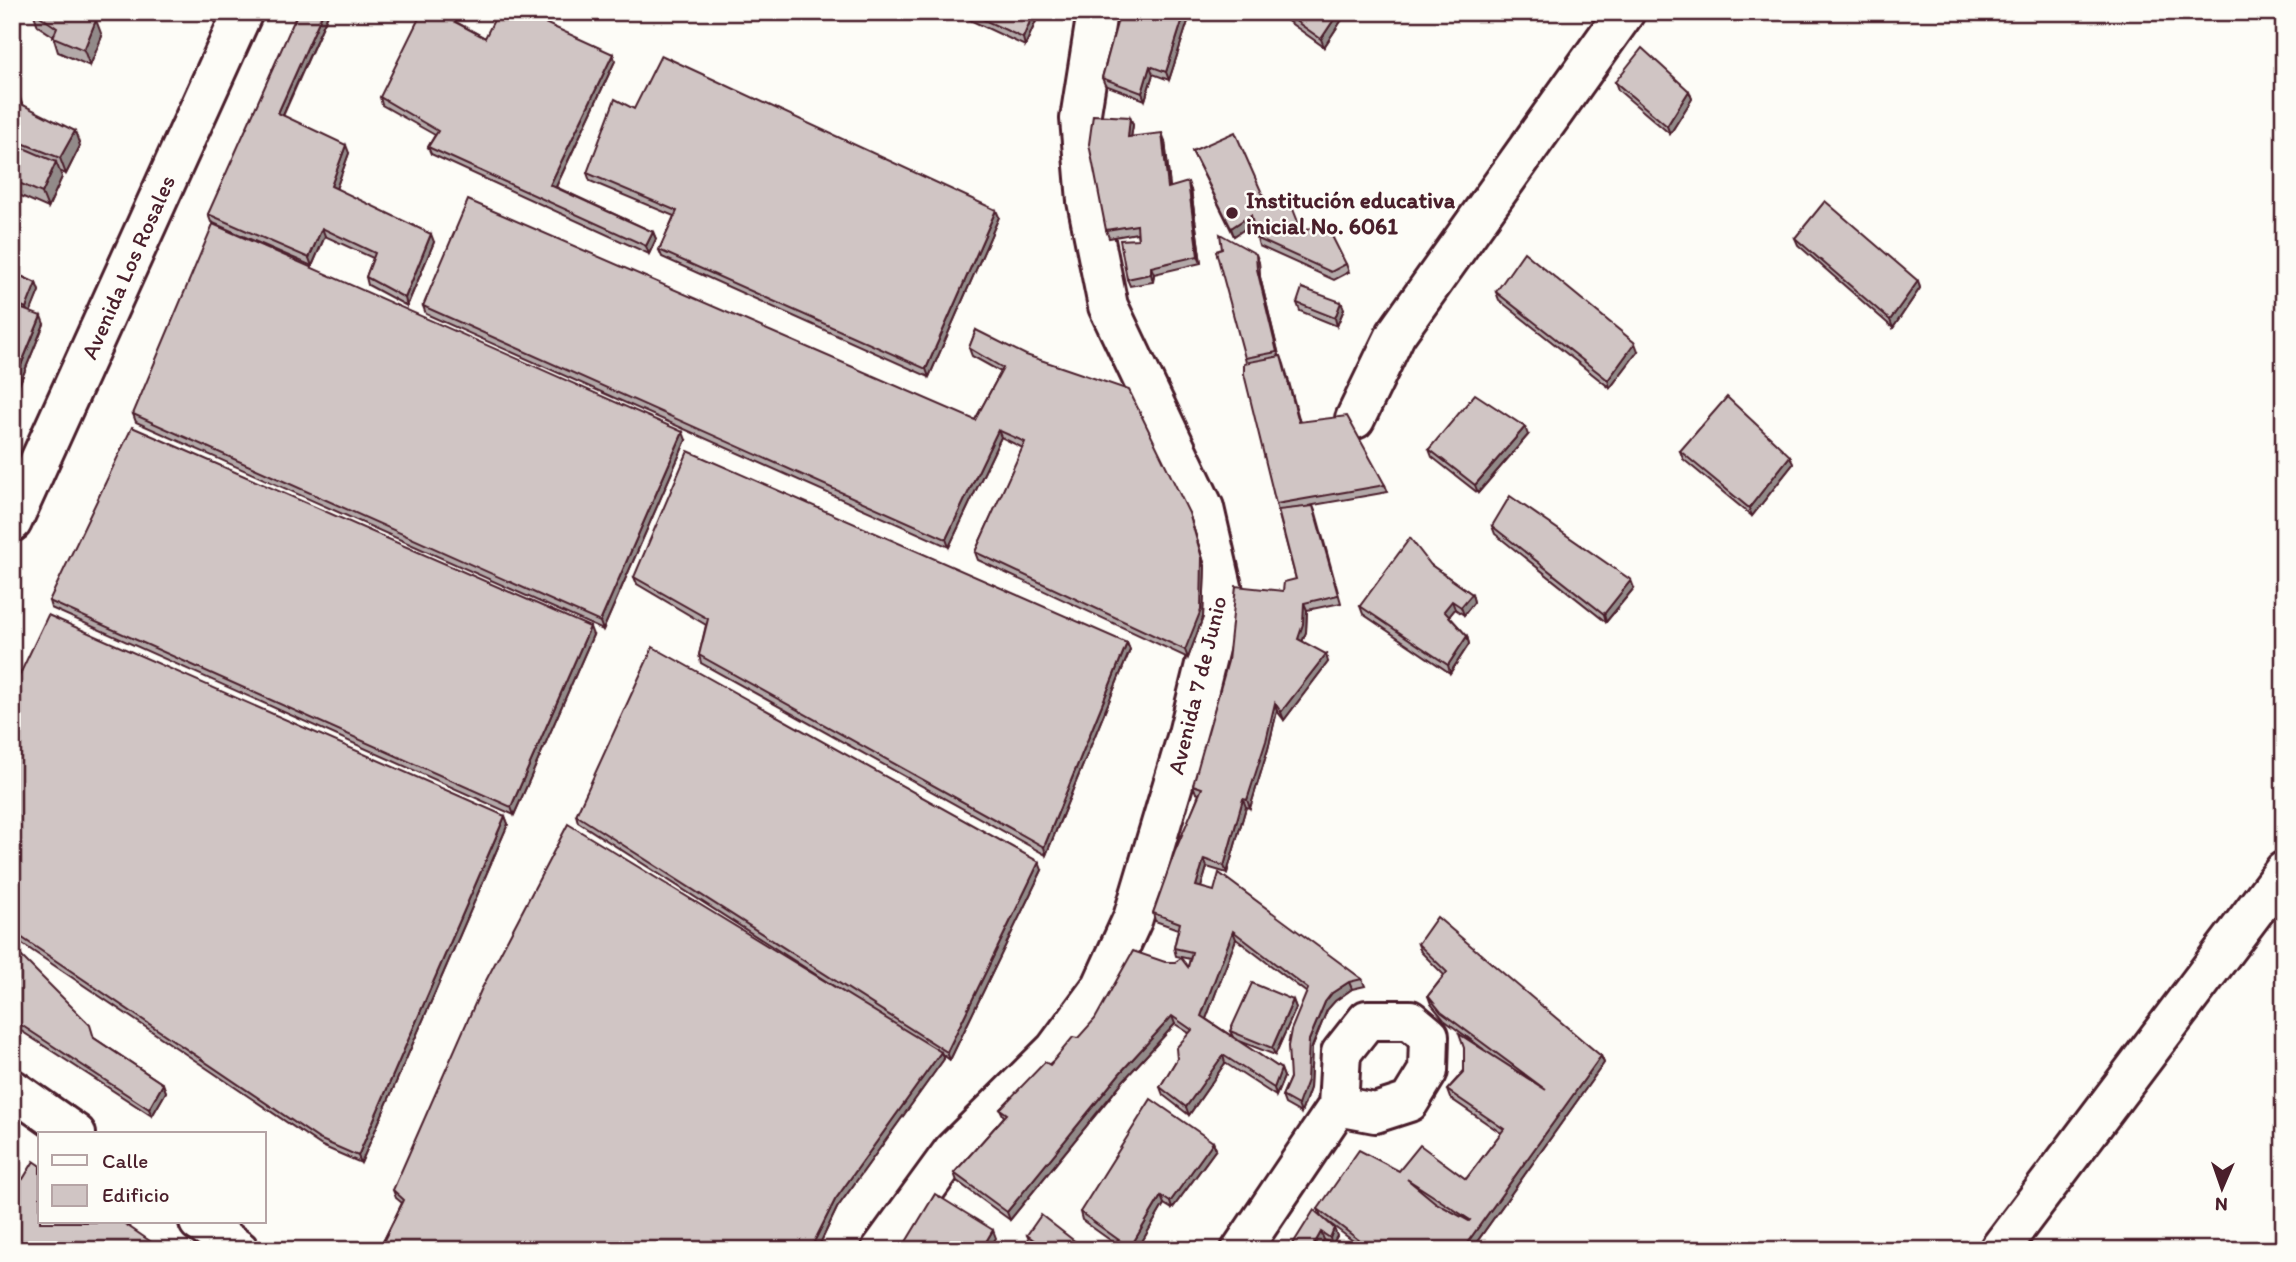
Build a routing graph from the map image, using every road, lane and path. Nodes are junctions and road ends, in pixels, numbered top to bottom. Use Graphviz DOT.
graph roads {
  1 [pos="243,12"];
  2 [pos="1097,12"];
  3 [pos="1625,12"];
  4 [pos="1355,419"];
  5 [pos="12,522"];
  6 [pos="2284,871"];
  7 [pos="12,1089"];
  8 [pos="1338,1106"];
  9 [pos="73,1132"];
  10 [pos="202,1224"];
  11 [pos="239,1250"];
  12 [pos="881,1250"];
  13 [pos="1241,1250"];
  14 [pos="1998,1250"];
  1 -- 5 [label="street, Avenida Los Rosales"];
  2 -- 12 [label="street, Avenida 7 de Junio"];
  3 -- 4 [label="street"];
  6 -- 14 [label="street"];
  7 -- 9 [label="street"];
  8 -- 13 [label="street"];
  10 -- 11 [label="street"];
}
